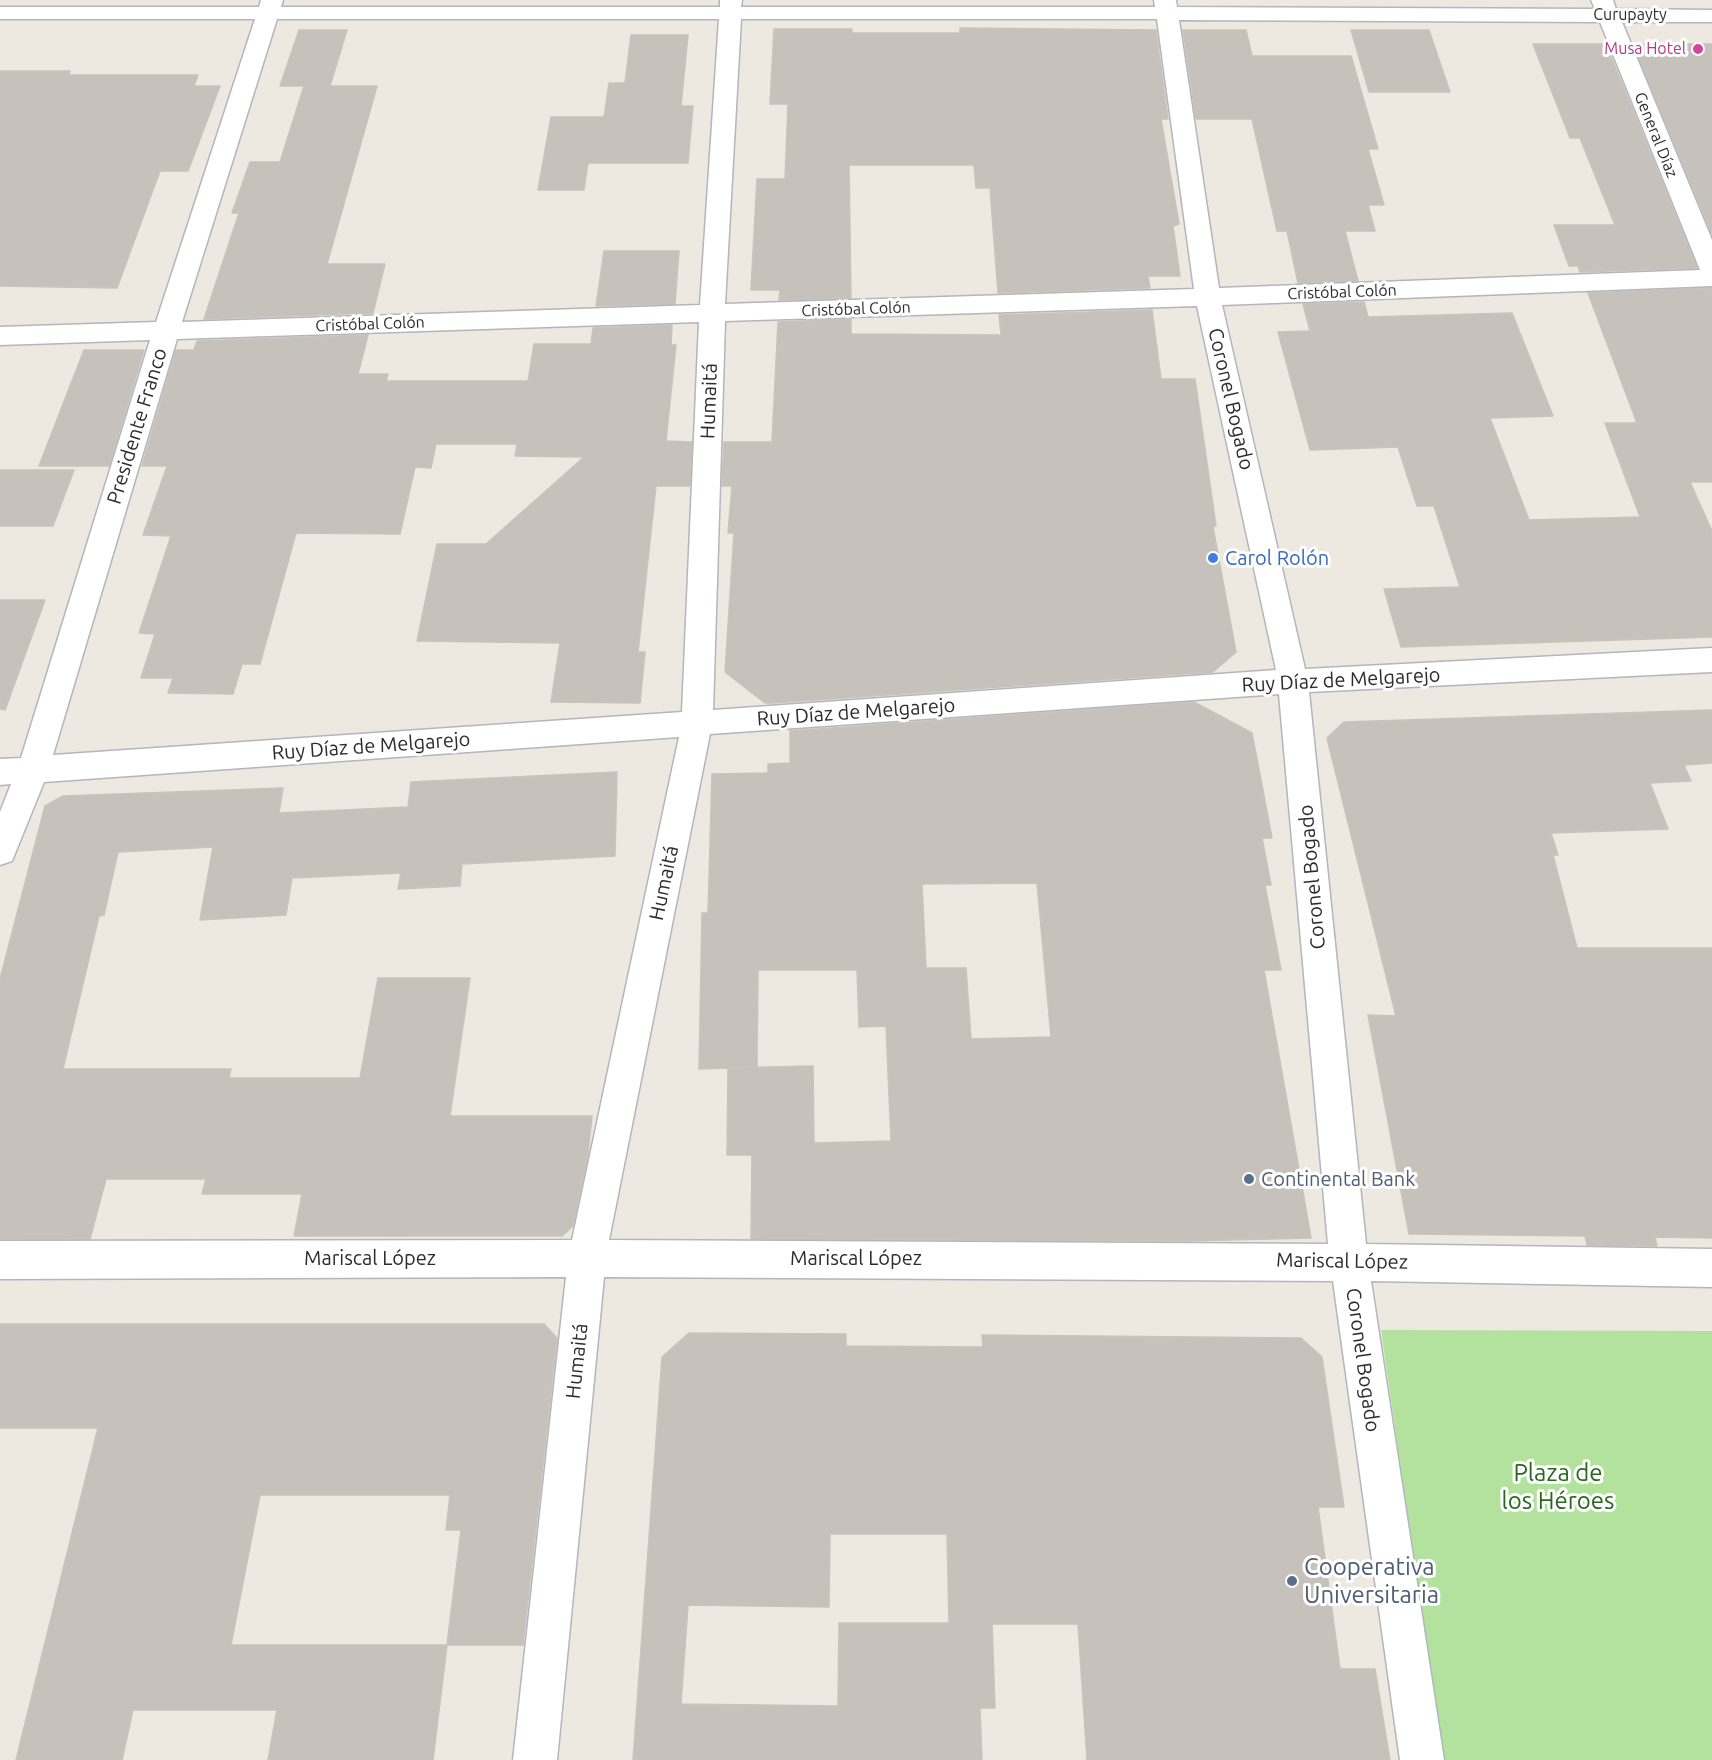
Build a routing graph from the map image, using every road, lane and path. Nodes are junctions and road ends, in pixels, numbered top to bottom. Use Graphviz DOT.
graph roads {
  1 [pos="270,6"];
  2 [pos="730,6"];
  3 [pos="1166,6"];
  4 [pos="1604,7"];
  5 [pos="0,12"];
  6 [pos="1712,15"];
  7 [pos="1712,270"];
  8 [pos="1712,278"];
  9 [pos="1208,297"];
  10 [pos="712,314"];
  11 [pos="166,331"];
  12 [pos="0,336"];
  13 [pos="1712,660"];
  14 [pos="1293,681"];
  15 [pos="697,723"];
  16 [pos="33,770"];
  17 [pos="0,772"];
  18 [pos="0,850"];
  19 [pos="587,1257"];
  20 [pos="0,1260"];
  21 [pos="1349,1261"];
  22 [pos="1712,1268"];
  23 [pos="535,1760"];
  24 [pos="1422,1760"];
  1 -- 2 [label="street, Curupayty"];
  1 -- 5 [label="street, Curupayty"];
  1 -- 11 [label="street, Presidente Franco"];
  2 -- 3 [label="street, Curupayty"];
  2 -- 10 [label="street, Humaitá"];
  3 -- 4 [label="street, Curupayty"];
  3 -- 9 [label="street, Coronel Bogado"];
  4 -- 6 [label="street, Curupayty"];
  4 -- 7 [label="street, General Díaz"];
  8 -- 9 [label="street, Cristóbal Colón"];
  9 -- 10 [label="street, Cristóbal Colón"];
  9 -- 14 [label="street, Coronel Bogado"];
  10 -- 11 [label="street, Cristóbal Colón"];
  10 -- 15 [label="street, Humaitá"];
  11 -- 12 [label="street, Cristóbal Colón"];
  11 -- 16 [label="street, Presidente Franco"];
  13 -- 14 [label="street, Ruy Díaz de Melgarejo"];
  14 -- 15 [label="street, Ruy Díaz de Melgarejo"];
  14 -- 21 [label="street, Coronel Bogado"];
  15 -- 16 [label="street, Ruy Díaz de Melgarejo"];
  15 -- 19 [label="street, Humaitá"];
  16 -- 17 [label="street, Ruy Díaz de Melgarejo"];
  16 -- 18 [label="street, Presidente Franco"];
  19 -- 20 [label="street, Mariscal López"];
  19 -- 21 [label="street, Mariscal López"];
  19 -- 23 [label="street, Humaitá"];
  21 -- 22 [label="street, Mariscal López"];
  21 -- 24 [label="street, Coronel Bogado"];
}
